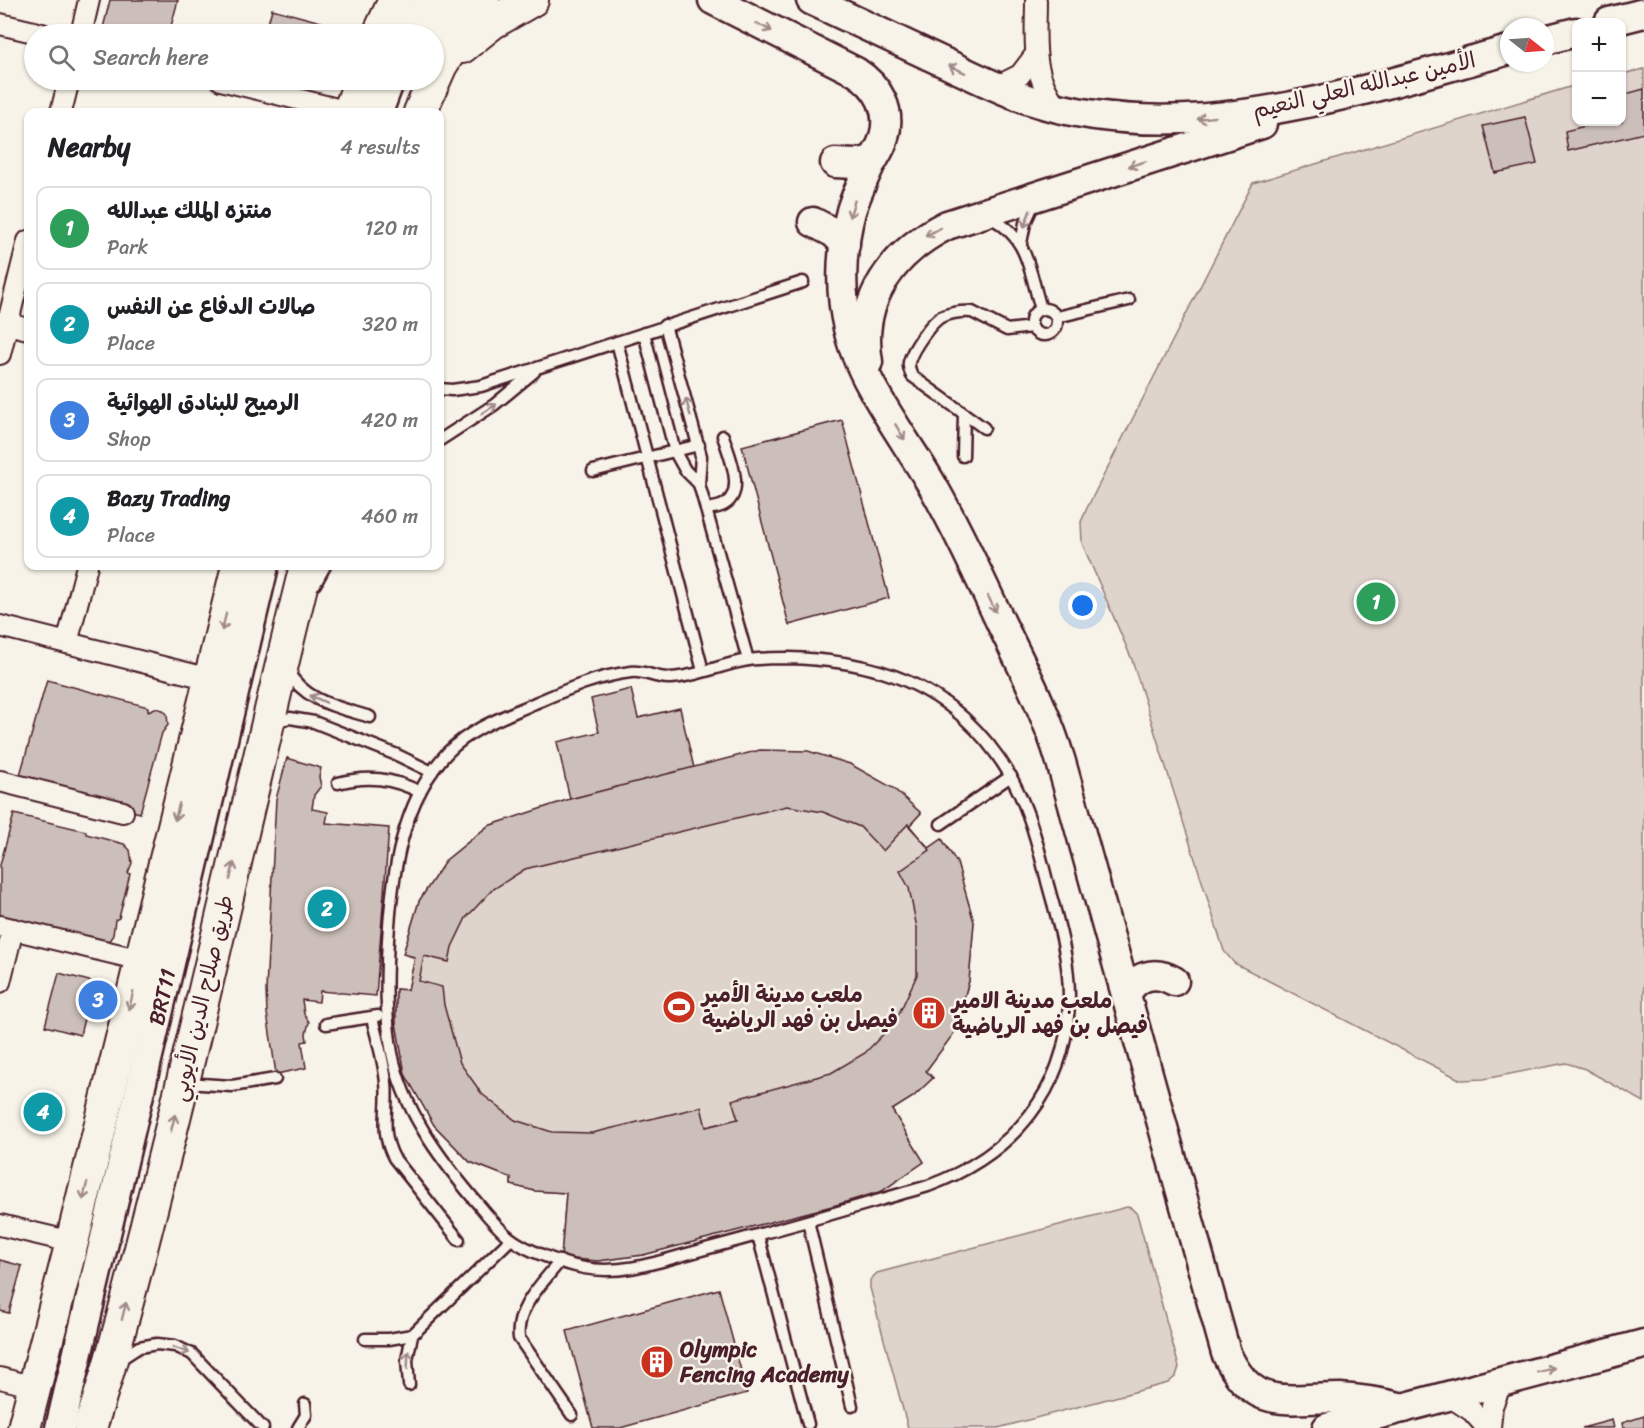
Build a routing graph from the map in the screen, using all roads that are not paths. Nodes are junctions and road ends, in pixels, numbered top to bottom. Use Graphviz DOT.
graph roads {
  1 [pos="89,0"];
  2 [pos="395,0"];
  3 [pos="427,0"];
  4 [pos="454,0"];
  5 [pos="483,0"];
  6 [pos="532,0"];
  7 [pos="713,0"];
  8 [pos="811,0"];
  9 [pos="1036,0"];
  10 [pos="0,24"];
  11 [pos="83,24"];
  12 [pos="384,24"];
  13 [pos="414,24"];
  14 [pos="441,24"];
  15 [pos="24,30"];
  16 [pos="1572,33"];
  17 [pos="1554,38"];
  18 [pos="1500,52"];
  19 [pos="1036,54"];
  20 [pos="444,60"];
  21 [pos="444,68"];
  22 [pos="996,87"];
  23 [pos="66,90"];
  24 [pos="261,90"];
  25 [pos="357,90"];
  26 [pos="386,90"];
  27 [pos="1352,93"];
  28 [pos="62,108"];
  29 [pos="333,108"];
  30 [pos="350,108"];
  31 [pos="380,108"];
  32 [pos="1058,108"];
  33 [pos="873,160"];
  34 [pos="835,163"];
  35 [pos="1038,196"];
  36 [pos="979,214"];
  37 [pos="813,222"];
  38 [pos="1021,243"];
  39 [pos="845,244"];
  40 [pos="24,255"];
  41 [pos="803,282"];
  42 [pos="1129,300"];
  43 [pos="1041,309"];
  44 [pos="1057,317"];
  45 [pos="4,323"];
  46 [pos="665,325"];
  47 [pos="1032,327"];
  48 [pos="24,328"];
  49 [pos="644,333"];
  50 [pos="617,342"];
  51 [pos="0,354"];
  52 [pos="536,369"];
  53 [pos="444,389"];
  54 [pos="875,391"];
  55 [pos="964,414"];
  56 [pos="984,428"];
  57 [pos="723,436"];
  58 [pos="444,437"];
  59 [pos="699,446"];
  60 [pos="675,452"];
  61 [pos="963,456"];
  62 [pos="647,458"];
  63 [pos="593,471"];
  64 [pos="699,484"];
  65 [pos="706,509"];
  66 [pos="86,570"];
  67 [pos="236,570"];
  68 [pos="263,570"];
  69 [pos="305,570"];
  70 [pos="322,570"];
  71 [pos="0,626"];
  72 [pos="67,643"];
  73 [pos="284,652"];
  74 [pos="748,660"];
  75 [pos="703,671"];
  76 [pos="210,679"];
  77 [pos="370,717"];
  78 [pos="266,725"];
  79 [pos="432,772"];
  80 [pos="1011,776"];
  81 [pos="0,781"];
  82 [pos="338,783"];
  83 [pos="420,792"];
  84 [pos="123,813"];
  85 [pos="941,824"];
  86 [pos="7,928"];
  87 [pos="141,960"];
  88 [pos="1174,981"];
  89 [pos="0,982"];
  90 [pos="1126,995"];
  91 [pos="387,1014"];
  92 [pos="372,1018"];
  93 [pos="326,1024"];
  94 [pos="275,1079"];
  95 [pos="183,1083"];
  96 [pos="808,1221"];
  97 [pos="0,1225"];
  98 [pos="758,1235"];
  99 [pos="511,1239"];
  100 [pos="459,1240"];
  101 [pos="72,1242"];
  102 [pos="560,1261"];
  103 [pos="412,1335"];
  104 [pos="365,1339"];
  105 [pos="1644,1344"];
  106 [pos="110,1368"];
  107 [pos="0,1378"];
  108 [pos="1502,1382"];
  109 [pos="409,1384"];
  110 [pos="35,1387"];
  111 [pos="1449,1396"];
  112 [pos="305,1404"];
  113 [pos="852,1406"];
  114 [pos="1404,1408"];
  115 [pos="572,1415"];
  116 [pos="808,1424"];
  117 [pos="24,1428"];
  118 [pos="60,1428"];
  119 [pos="90,1428"];
  120 [pos="263,1428"];
  121 [pos="298,1428"];
  122 [pos="1327,1428"];
  123 [pos="1488,1428"];
  1 -- 11 [label="street"];
  2 -- 12 [label="main road"];
  3 -- 13 [label="main road"];
  4 -- 14 [label="main road"];
  5 -- 20 [label="main road"];
  6 -- 21 [label="main road"];
  7 -- 33 [label="main road, one-way"];
  22 -- 8 [label="main road, الأمين عبدالله العلي النعيم, one-way"];
  9 -- 19 [label="street"];
  10 -- 15 [label="street"];
  16 -- 17 [label="main road"];
  18 -- 27 [label="main road, الأمين عبدالله العلي النعيم"];
  19 -- 22 [label="street"];
  19 -- 32 [label="street"];
  22 -- 32 [label="main road, الأمين عبدالله العلي النعيم"];
  23 -- 28 [label="street"];
  24 -- 29 [label="street"];
  25 -- 30 [label="main road"];
  26 -- 31 [label="main road"];
  27 -- 32 [label="main road, الأمين عبدالله العلي النعيم, one-way"];
  27 -- 35 [label="main road, one-way"];
  33 -- 34 [label="main road"];
  33 -- 39 [label="main road, one-way"];
  35 -- 36 [label="main road"];
  35 -- 38 [label="lane, one-way"];
  36 -- 38 [label="lane"];
  36 -- 54 [label="main road, one-way"];
  37 -- 39 [label="main road"];
  38 -- 43 [label="lane"];
  39 -- 54 [label="main road"];
  40 -- 45 [label="street"];
  41 -- 46 [label="lane"];
  42 -- 44 [label="lane"];
  43 -- 44 [label="lane"];
  43 -- 47 [label="lane"];
  44 -- 47 [label="lane"];
  45 -- 48 [label="street"];
  45 -- 51 [label="street"];
  46 -- 49 [label="lane"];
  59 -- 46 [label="lane, one-way"];
  47 -- 55 [label="lane"];
  49 -- 50 [label="lane"];
  49 -- 60 [label="lane"];
  50 -- 52 [label="lane"];
  50 -- 62 [label="lane"];
  52 -- 53 [label="lane"];
  58 -- 52 [label="lane, one-way"];
  54 -- 90 [label="main road, one-way"];
  55 -- 56 [label="lane"];
  55 -- 61 [label="lane"];
  57 -- 65 [label="lane"];
  59 -- 60 [label="lane"];
  59 -- 64 [label="lane"];
  60 -- 62 [label="lane"];
  60 -- 64 [label="lane"];
  62 -- 63 [label="lane"];
  62 -- 75 [label="lane"];
  64 -- 65 [label="lane"];
  65 -- 74 [label="lane"];
  66 -- 72 [label="street"];
  67 -- 76 [label="main road, one-way"];
  68 -- 118 [label="main road, BRT11"];
  69 -- 73 [label="main road, طريق صلاح الدين الأيوبي"];
  70 -- 73 [label="lane"];
  71 -- 72 [label="street"];
  72 -- 76 [label="street"];
  77 -- 73 [label="lane, one-way"];
  73 -- 78 [label="main road, طريق صلاح الدين الأيوبي"];
  74 -- 75 [label="lane"];
  74 -- 80 [label="lane"];
  75 -- 79 [label="lane"];
  76 -- 87 [label="main road, one-way"];
  78 -- 79 [label="lane"];
  95 -- 78 [label="main road, طريق صلاح الدين الأيوبي, one-way"];
  79 -- 83 [label="lane"];
  80 -- 85 [label="lane"];
  80 -- 96 [label="lane"];
  81 -- 84 [label="street"];
  82 -- 83 [label="lane"];
  83 -- 91 [label="lane"];
  86 -- 87 [label="street"];
  86 -- 89 [label="street"];
  87 -- 101 [label="main road, one-way"];
  88 -- 90 [label="main road"];
  90 -- 114 [label="main road"];
  91 -- 92 [label="lane"];
  91 -- 99 [label="lane"];
  92 -- 93 [label="lane"];
  92 -- 100 [label="lane"];
  94 -- 95 [label="lane"];
  106 -- 95 [label="main road, طريق صلاح الدين الأيوبي, one-way"];
  96 -- 98 [label="lane"];
  96 -- 113 [label="lane"];
  97 -- 101 [label="street"];
  98 -- 102 [label="lane"];
  98 -- 116 [label="lane"];
  99 -- 102 [label="lane"];
  99 -- 103 [label="lane"];
  101 -- 110 [label="main road"];
  102 -- 115 [label="lane"];
  103 -- 104 [label="lane"];
  109 -- 103 [label="lane, one-way"];
  108 -- 105 [label="main road, one-way"];
  106 -- 119 [label="main road, طريق صلاح الدين الأيوبي"];
  106 -- 120 [label="lane, one-way"];
  107 -- 110 [label="street"];
  108 -- 111 [label="main road"];
  108 -- 123 [label="street"];
  110 -- 117 [label="main road"];
  111 -- 114 [label="main road"];
  111 -- 123 [label="street"];
  112 -- 121 [label="lane"];
  114 -- 122 [label="main road"];
}
